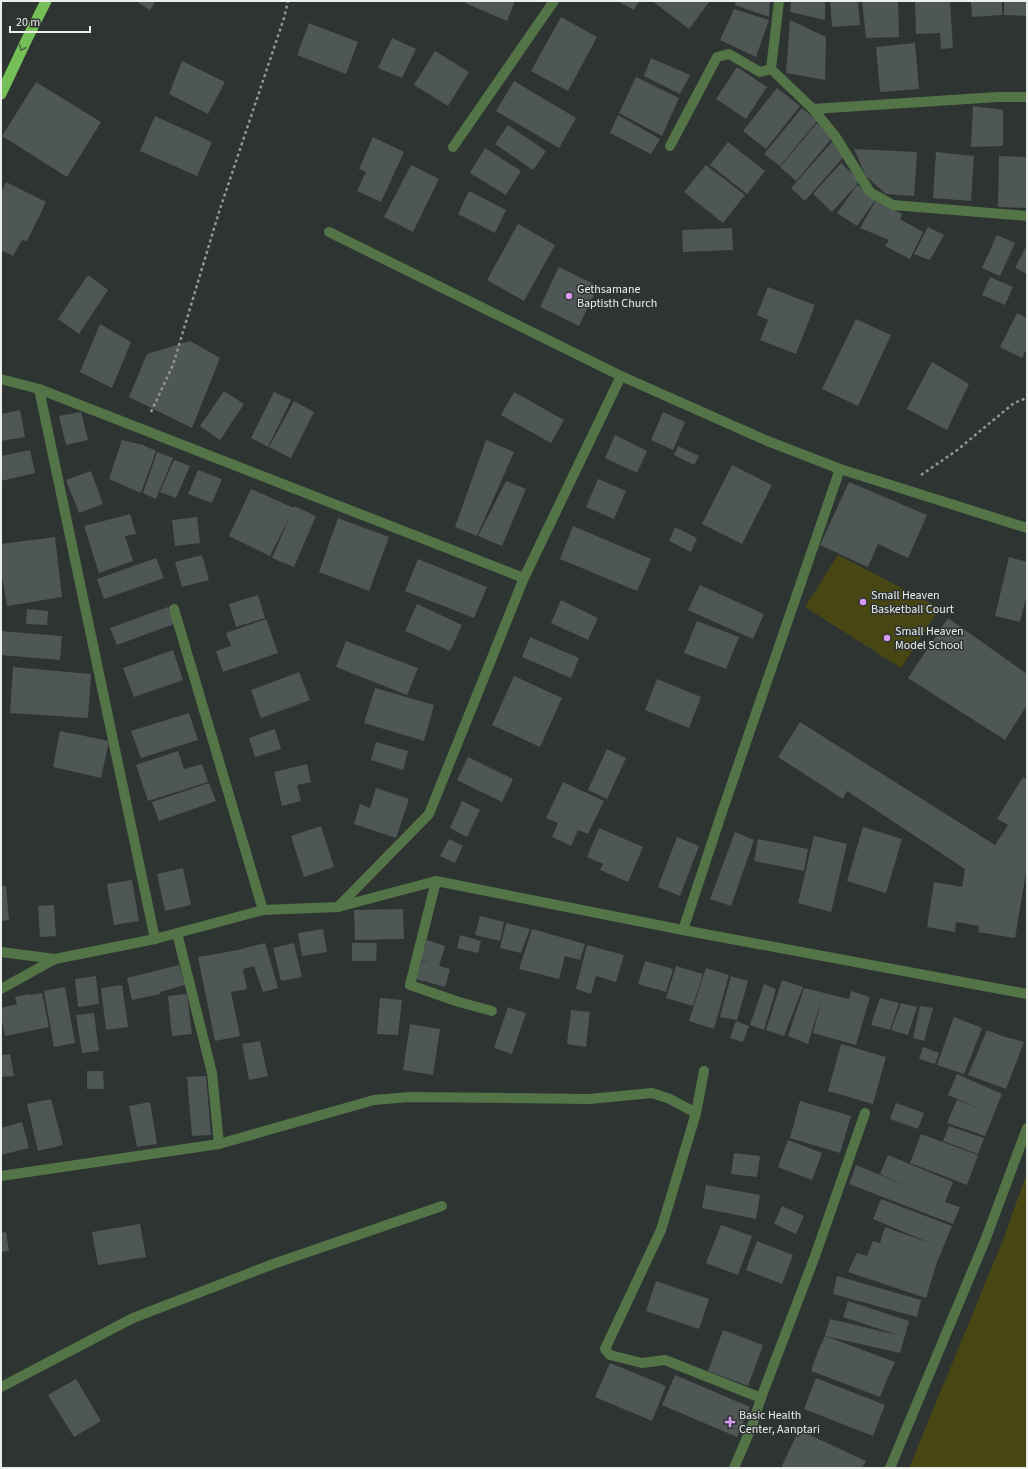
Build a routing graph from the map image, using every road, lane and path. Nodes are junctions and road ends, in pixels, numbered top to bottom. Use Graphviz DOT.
graph roads {
  1 [pos="46,1"];
  2 [pos="288,1"];
  3 [pos="554,1"];
  4 [pos="779,1"];
  5 [pos="771,69"];
  6 [pos="1,94"];
  7 [pos="1027,97"];
  8 [pos="814,109"];
  9 [pos="670,146"];
  10 [pos="453,147"];
  11 [pos="1027,216"];
  12 [pos="329,232"];
  13 [pos="621,376"];
  14 [pos="1,379"];
  15 [pos="39,389"];
  16 [pos="1027,398"];
  17 [pos="142,429"];
  18 [pos="840,469"];
  19 [pos="902,488"];
  20 [pos="1027,528"];
  21 [pos="524,578"];
  22 [pos="174,609"];
  23 [pos="436,881"];
  24 [pos="338,907"];
  25 [pos="263,910"];
  26 [pos="683,930"];
  27 [pos="177,933"];
  28 [pos="155,939"];
  29 [pos="1,952"];
  30 [pos="55,959"];
  31 [pos="1,989"];
  32 [pos="1027,994"];
  33 [pos="492,1011"];
  34 [pos="704,1071"];
  35 [pos="696,1113"];
  36 [pos="866,1113"];
  37 [pos="1027,1128"];
  38 [pos="219,1144"];
  39 [pos="1,1176"];
  40 [pos="442,1206"];
  41 [pos="1,1387"];
  42 [pos="762,1398"];
  43 [pos="734,1468"];
  44 [pos="890,1468"];
  1 -- 6 [label="highway, one-way"];
  2 -- 17 [label="path"];
  3 -- 10 [label="street"];
  4 -- 5 [label="street"];
  5 -- 8 [label="street"];
  5 -- 9 [label="street"];
  7 -- 8 [label="street"];
  8 -- 11 [label="street"];
  12 -- 13 [label="street"];
  13 -- 18 [label="street"];
  13 -- 21 [label="street"];
  14 -- 15 [label="street"];
  15 -- 17 [label="street"];
  15 -- 28 [label="street"];
  16 -- 19 [label="path"];
  17 -- 21 [label="street"];
  18 -- 19 [label="street"];
  18 -- 26 [label="street"];
  19 -- 20 [label="street"];
  21 -- 24 [label="street"];
  22 -- 25 [label="street"];
  23 -- 24 [label="street"];
  23 -- 26 [label="street"];
  23 -- 33 [label="street"];
  24 -- 25 [label="street"];
  25 -- 27 [label="street"];
  26 -- 32 [label="street"];
  27 -- 28 [label="street"];
  27 -- 38 [label="street"];
  28 -- 30 [label="street"];
  29 -- 30 [label="street"];
  30 -- 31 [label="street"];
  34 -- 35 [label="street"];
  35 -- 38 [label="street"];
  35 -- 42 [label="street"];
  36 -- 42 [label="street"];
  37 -- 44 [label="street"];
  38 -- 39 [label="street"];
  40 -- 41 [label="street"];
  42 -- 43 [label="street"];
}
